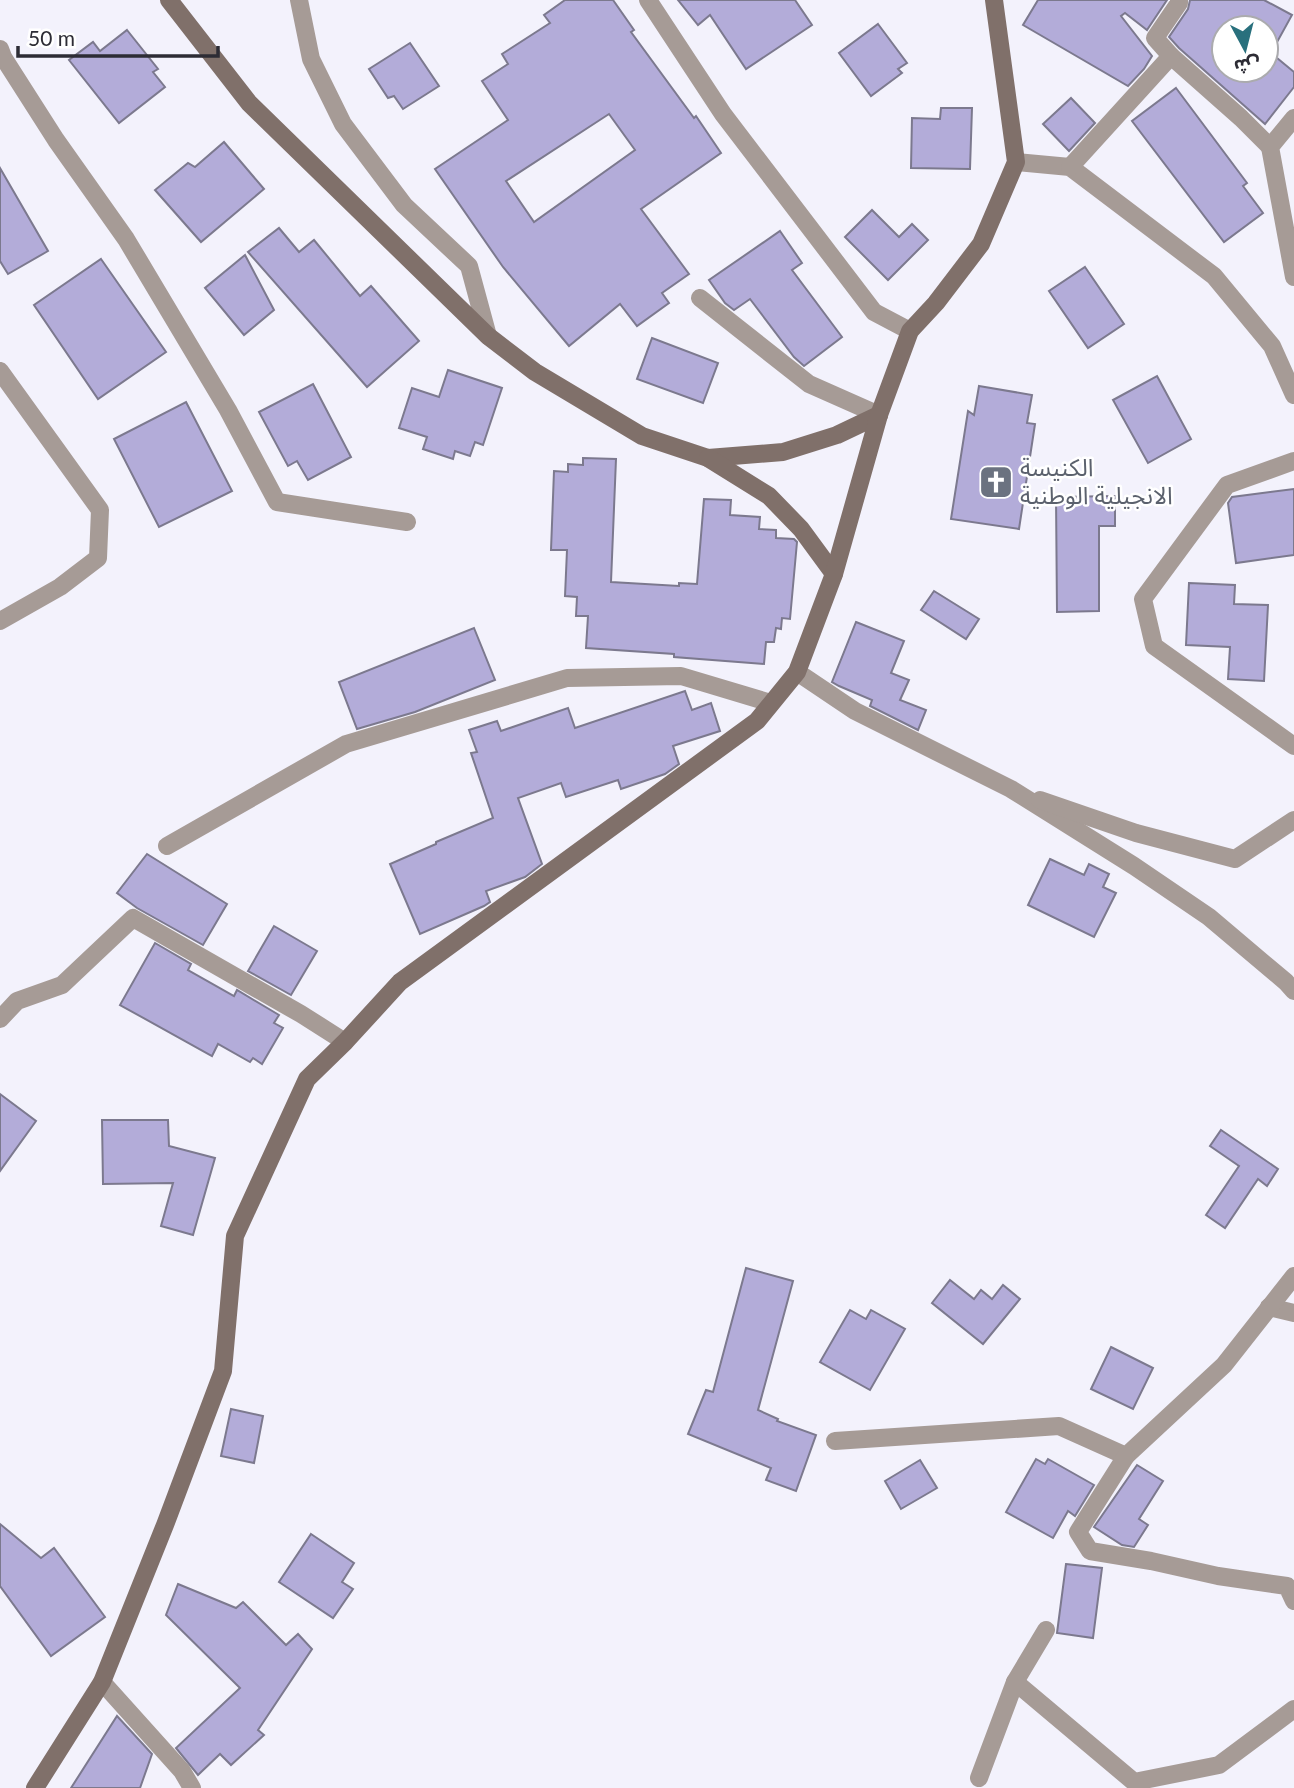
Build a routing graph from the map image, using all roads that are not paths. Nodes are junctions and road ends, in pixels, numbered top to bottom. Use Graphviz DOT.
graph roads {
  1 [pos="169,0"];
  2 [pos="299,0"];
  3 [pos="648,0"];
  4 [pos="994,0"];
  5 [pos="1179,0"];
  6 [pos="0,49"];
  7 [pos="1171,55"];
  8 [pos="1294,118"];
  9 [pos="1270,147"];
  10 [pos="1016,162"];
  11 [pos="1070,167"];
  12 [pos="1294,277"];
  13 [pos="700,298"];
  14 [pos="911,331"];
  15 [pos="488,336"];
  16 [pos="0,372"];
  17 [pos="1294,395"];
  18 [pos="879,415"];
  19 [pos="708,458"];
  20 [pos="1294,461"];
  21 [pos="407,522"];
  22 [pos="834,574"];
  23 [pos="0,621"];
  24 [pos="797,671"];
  25 [pos="771,703"];
  26 [pos="1294,746"];
  27 [pos="1011,789"];
  28 [pos="1294,820"];
  29 [pos="167,846"];
  30 [pos="1294,991"];
  31 [pos="0,1019"];
  32 [pos="345,1042"];
  33 [pos="1294,1276"];
  34 [pos="1269,1307"];
  35 [pos="1294,1313"];
  36 [pos="835,1441"];
  37 [pos="1126,1456"];
  38 [pos="1294,1601"];
  39 [pos="1046,1630"];
  40 [pos="102,1682"];
  41 [pos="1015,1682"];
  42 [pos="1294,1709"];
  43 [pos="979,1778"];
  44 [pos="35,1788"];
  45 [pos="192,1788"];
  1 -- 15 [label="street"];
  2 -- 15 [label="street"];
  3 -- 14 [label="street"];
  4 -- 10 [label="street"];
  5 -- 7 [label="street"];
  6 -- 21 [label="street"];
  7 -- 9 [label="street"];
  7 -- 11 [label="street"];
  8 -- 9 [label="street"];
  9 -- 12 [label="street"];
  10 -- 11 [label="street"];
  10 -- 14 [label="street"];
  11 -- 17 [label="street"];
  13 -- 18 [label="street"];
  14 -- 18 [label="street"];
  15 -- 19 [label="street"];
  16 -- 23 [label="street"];
  18 -- 19 [label="street"];
  18 -- 22 [label="street"];
  19 -- 22 [label="street"];
  20 -- 26 [label="street"];
  22 -- 24 [label="street"];
  24 -- 25 [label="street"];
  24 -- 27 [label="street"];
  25 -- 29 [label="street"];
  25 -- 32 [label="street"];
  27 -- 28 [label="street"];
  27 -- 30 [label="street"];
  31 -- 32 [label="street"];
  32 -- 40 [label="street"];
  33 -- 34 [label="street"];
  34 -- 35 [label="street"];
  34 -- 37 [label="street"];
  36 -- 37 [label="street"];
  37 -- 38 [label="street"];
  39 -- 41 [label="street"];
  40 -- 44 [label="street"];
  40 -- 45 [label="street"];
  41 -- 42 [label="street"];
  41 -- 43 [label="street"];
}
